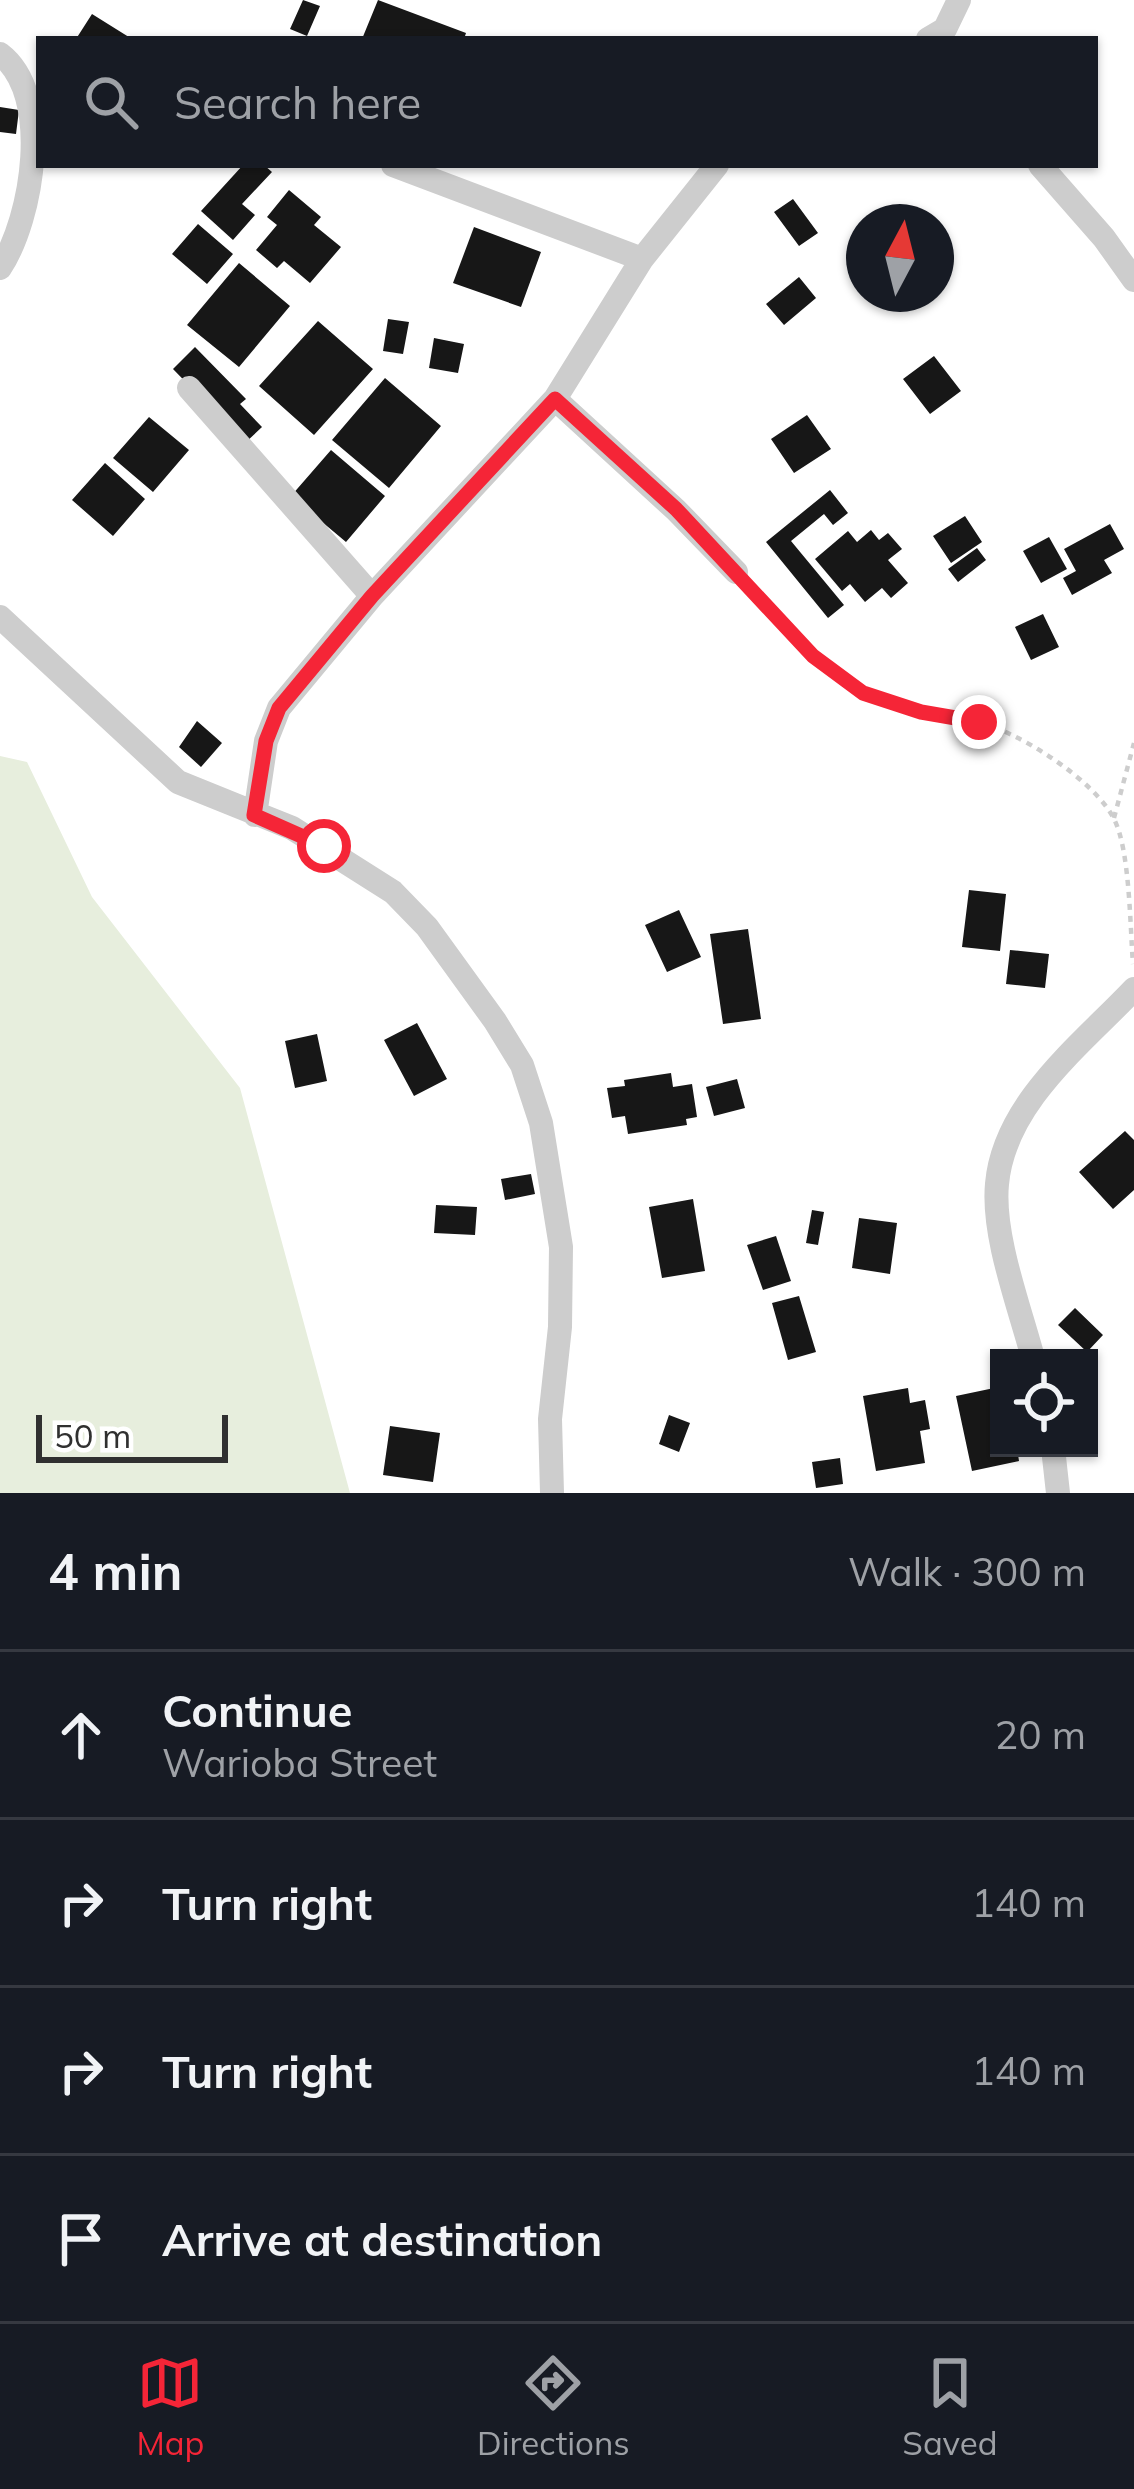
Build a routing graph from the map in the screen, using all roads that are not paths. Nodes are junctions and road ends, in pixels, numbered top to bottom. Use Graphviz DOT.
graph roads {
  1 [pos="959,0"];
  2 [pos="940,36"];
  3 [pos="0,54"];
  4 [pos="401,168"];
  5 [pos="715,168"];
  6 [pos="1043,168"];
  7 [pos="642,259"];
  8 [pos="0,268"];
  9 [pos="1134,280"];
  10 [pos="188,388"];
  11 [pos="555,399"];
  12 [pos="736,572"];
  13 [pos="372,596"];
  14 [pos="1,618"];
  15 [pos="254,815"];
  16 [pos="1134,988"];
  17 [pos="1031,1349"];
  18 [pos="1054,1457"];
  19 [pos="552,1493"];
  20 [pos="1058,1493"];
  1 -- 2 [label="street"];
  3 -- 8 [label="street"];
  4 -- 7 [label="street"];
  5 -- 7 [label="street"];
  6 -- 9 [label="street"];
  7 -- 11 [label="street"];
  10 -- 13 [label="street"];
  11 -- 12 [label="street"];
  11 -- 13 [label="street"];
  13 -- 15 [label="street"];
  14 -- 15 [label="street"];
  15 -- 19 [label="street"];
  16 -- 17 [label="street"];
  18 -- 20 [label="street"];
}
